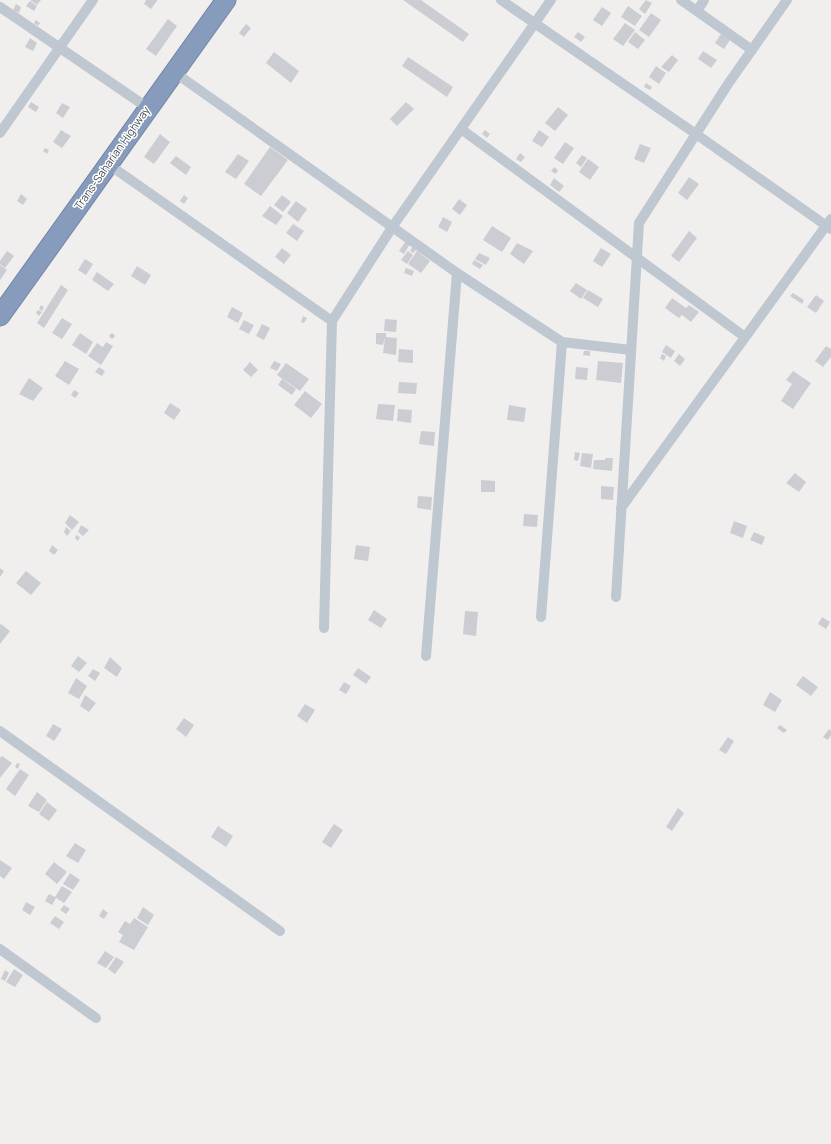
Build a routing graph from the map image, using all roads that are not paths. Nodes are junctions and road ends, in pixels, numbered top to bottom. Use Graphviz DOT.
graph roads {
  1 [pos="93,0"];
  2 [pos="226,0"];
  3 [pos="501,0"];
  4 [pos="551,0"];
  5 [pos="682,0"];
  6 [pos="704,0"];
  7 [pos="787,0"];
  8 [pos="0,7"];
  9 [pos="697,11"];
  10 [pos="535,23"];
  11 [pos="60,48"];
  12 [pos="752,50"];
  13 [pos="174,72"];
  14 [pos="148,108"];
  15 [pos="461,129"];
  16 [pos="0,133"];
  17 [pos="696,134"];
  18 [pos="108,164"];
  19 [pos="829,225"];
  20 [pos="393,226"];
  21 [pos="637,258"];
  22 [pos="457,273"];
  23 [pos="0,316"];
  24 [pos="332,320"];
  25 [pos="745,337"];
  26 [pos="562,342"];
  27 [pos="631,350"];
  28 [pos="621,508"];
  29 [pos="616,596"];
  30 [pos="541,617"];
  31 [pos="324,628"];
  32 [pos="426,656"];
  33 [pos="0,731"];
  34 [pos="280,931"];
  35 [pos="0,949"];
  36 [pos="96,1018"];
  1 -- 11 [label="street"];
  2 -- 13 [label="highway, Trans-Saharian Highway"];
  3 -- 10 [label="street"];
  4 -- 10 [label="street"];
  5 -- 9 [label="street"];
  6 -- 9 [label="street"];
  7 -- 12 [label="street"];
  8 -- 11 [label="street"];
  9 -- 12 [label="street"];
  10 -- 15 [label="street"];
  10 -- 17 [label="street"];
  11 -- 14 [label="street"];
  11 -- 16 [label="street"];
  12 -- 17 [label="street"];
  13 -- 14 [label="highway, Trans-Saharian Highway"];
  13 -- 20 [label="street"];
  14 -- 18 [label="highway, Trans-Saharian Highway"];
  15 -- 20 [label="street"];
  15 -- 21 [label="street"];
  17 -- 19 [label="street"];
  17 -- 21 [label="street"];
  18 -- 23 [label="highway, Trans-Saharian Highway"];
  18 -- 24 [label="street"];
  19 -- 25 [label="street"];
  20 -- 22 [label="street"];
  20 -- 24 [label="street"];
  21 -- 25 [label="street"];
  21 -- 27 [label="street"];
  22 -- 26 [label="street"];
  22 -- 32 [label="street"];
  24 -- 31 [label="street"];
  25 -- 28 [label="street"];
  26 -- 27 [label="street"];
  26 -- 30 [label="street"];
  27 -- 28 [label="street"];
  28 -- 29 [label="street"];
  33 -- 34 [label="street"];
  35 -- 36 [label="street"];
}
